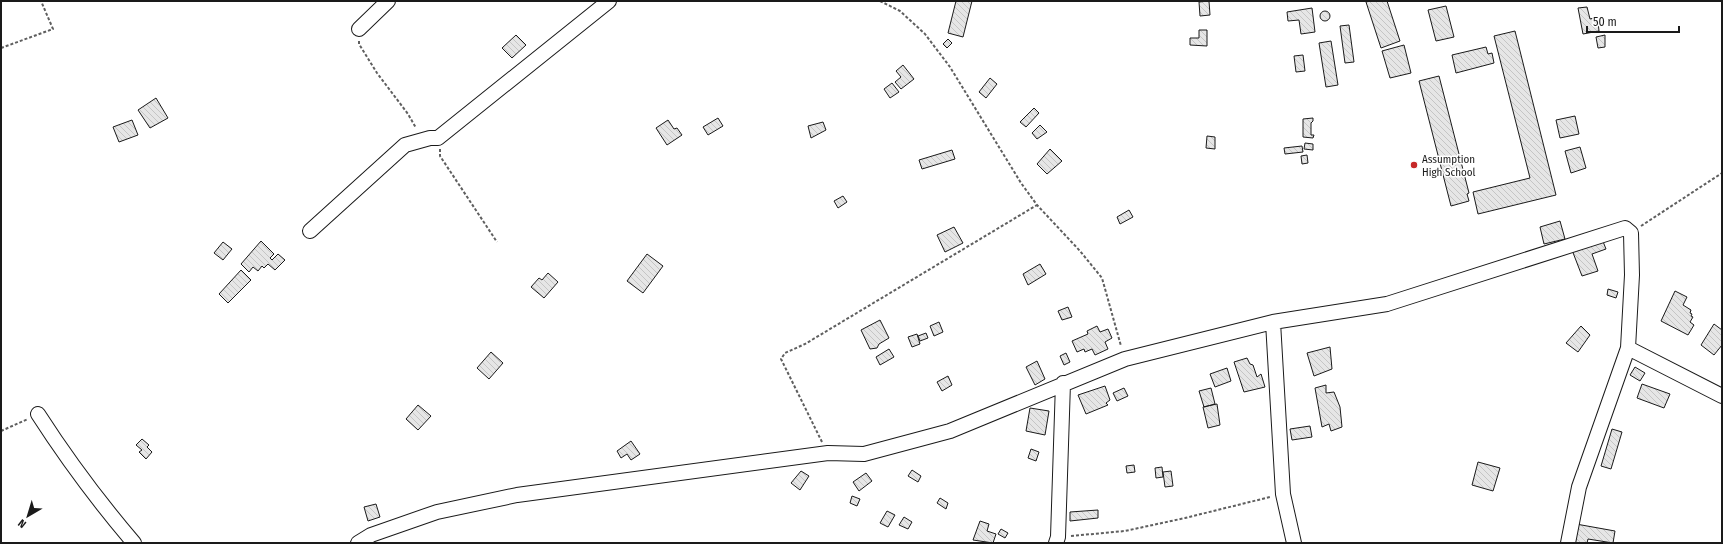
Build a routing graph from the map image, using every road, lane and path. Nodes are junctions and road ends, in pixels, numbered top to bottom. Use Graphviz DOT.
graph roads {
  1 [pos="41,1"];
  2 [pos="388,1"];
  3 [pos="609,1"];
  4 [pos="880,1"];
  5 [pos="359,29"];
  6 [pos="1,48"];
  7 [pos="438,138"];
  8 [pos="422,140"];
  9 [pos="1722,173"];
  10 [pos="1037,205"];
  11 [pos="310,231"];
  12 [pos="1631,233"];
  13 [pos="497,242"];
  14 [pos="1272,322"];
  15 [pos="1628,348"];
  16 [pos="1125,359"];
  17 [pos="1062,384"];
  18 [pos="1722,396"];
  19 [pos="38,414"];
  20 [pos="1,431"];
  21 [pos="828,453"];
  22 [pos="1283,494"];
  23 [pos="1057,540"];
  24 [pos="134,543"];
  25 [pos="358,543"];
  26 [pos="1294,543"];
  27 [pos="1568,543"];
  1 -- 6 [label="path"];
  2 -- 5 [label="street"];
  3 -- 7 [label="street"];
  4 -- 10 [label="path"];
  5 -- 8 [label="path"];
  7 -- 8 [label="street"];
  7 -- 13 [label="path"];
  8 -- 11 [label="street"];
  9 -- 12 [label="path"];
  10 -- 16 [label="path"];
  10 -- 21 [label="path"];
  12 -- 14 [label="street"];
  12 -- 15 [label="street"];
  14 -- 16 [label="street"];
  14 -- 22 [label="street"];
  15 -- 18 [label="street"];
  15 -- 27 [label="street"];
  16 -- 17 [label="street"];
  17 -- 21 [label="street"];
  17 -- 23 [label="street"];
  19 -- 20 [label="path"];
  19 -- 24 [label="street"];
  21 -- 25 [label="street"];
  22 -- 23 [label="path"];
  22 -- 26 [label="street"];
}
